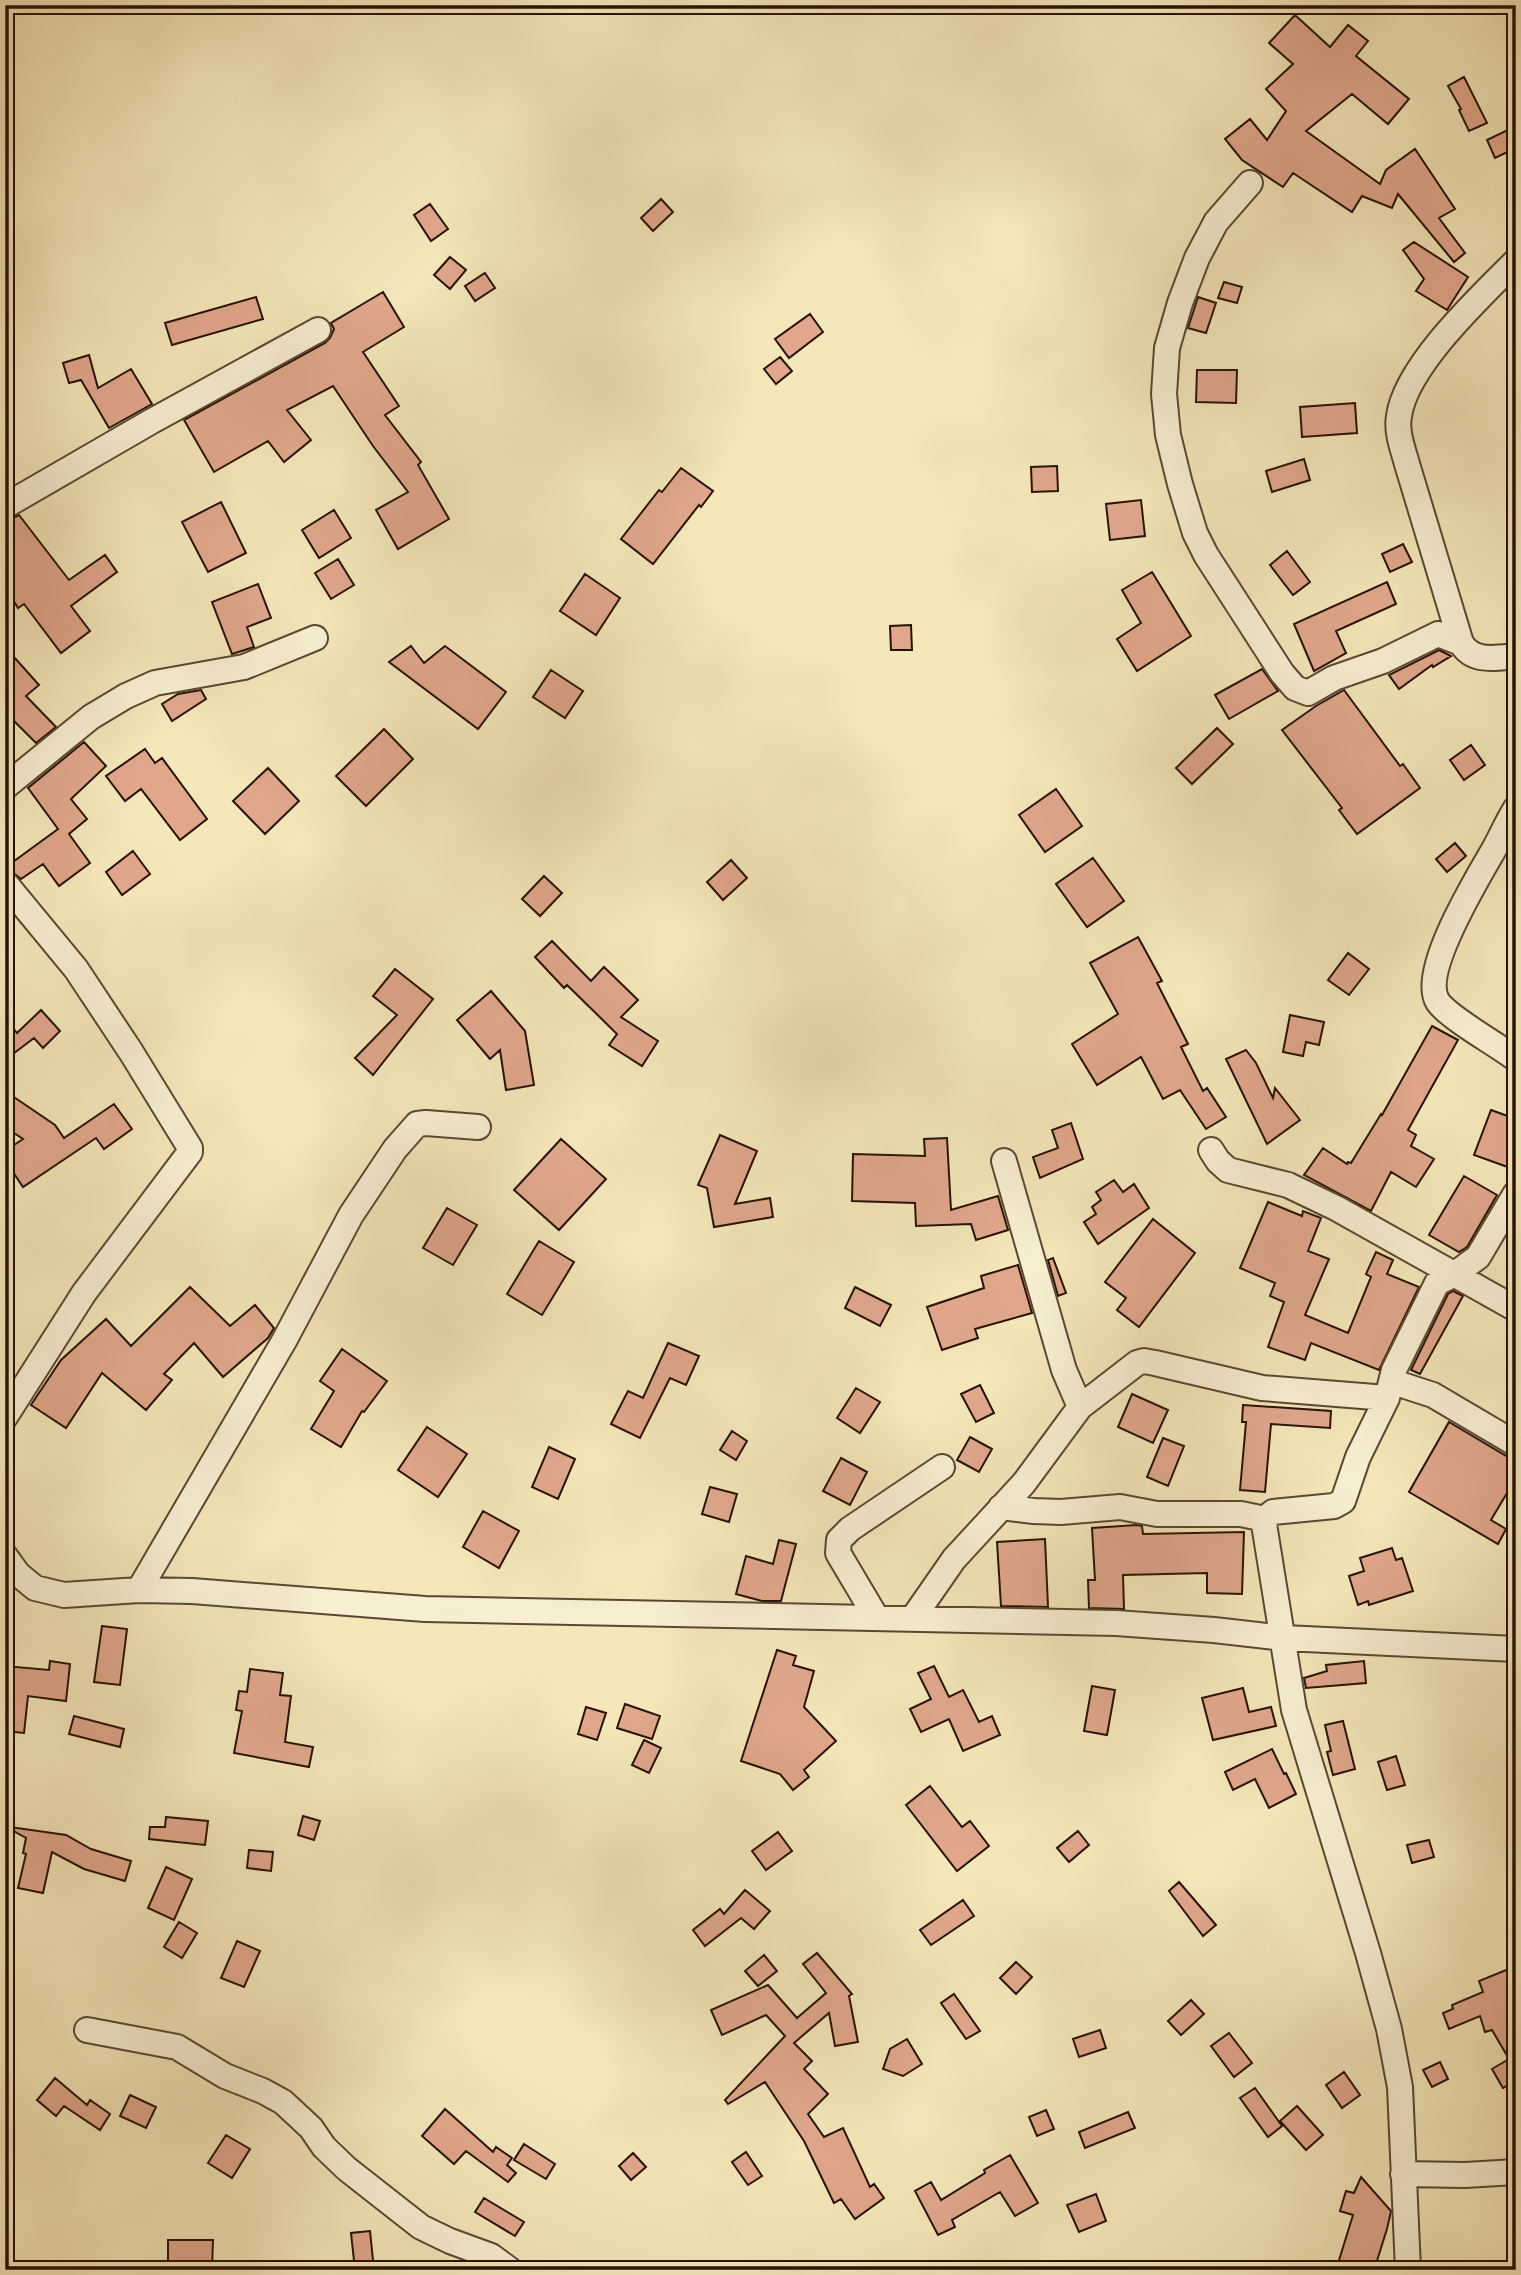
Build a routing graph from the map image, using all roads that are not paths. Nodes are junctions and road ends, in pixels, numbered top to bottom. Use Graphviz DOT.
graph roads {
  1 [pos="1250,183"];
  2 [pos="1516,261"];
  3 [pos="318,330"];
  4 [pos="5,506"];
  5 [pos="315,638"];
  6 [pos="1461,643"];
  7 [pos="1516,656"];
  8 [pos="5,787"];
  9 [pos="1516,808"];
  10 [pos="5,883"];
  11 [pos="1516,1059"];
  12 [pos="478,1127"];
  13 [pos="1211,1150"];
  14 [pos="1004,1161"];
  15 [pos="1516,1193"];
  16 [pos="1455,1275"];
  17 [pos="1516,1309"];
  18 [pos="1390,1390"];
  19 [pos="1080,1407"];
  20 [pos="5,1417"];
  21 [pos="1516,1444"];
  22 [pos="942,1467"];
  23 [pos="1001,1507"];
  24 [pos="1265,1519"];
  25 [pos="5,1556"];
  26 [pos="139,1590"];
  27 [pos="876,1617"];
  28 [pos="913,1618"];
  29 [pos="1284,1638"];
  30 [pos="1516,1649"];
  31 [pos="87,2030"];
  32 [pos="1516,2172"];
  33 [pos="1403,2174"];
  34 [pos="510,2270"];
  35 [pos="1408,2270"];
  1 -- 6 [label="street"];
  2 -- 6 [label="street"];
  3 -- 4 [label="street"];
  5 -- 8 [label="street"];
  6 -- 7 [label="street"];
  9 -- 11 [label="street"];
  10 -- 20 [label="street"];
  12 -- 26 [label="street"];
  13 -- 16 [label="street"];
  14 -- 19 [label="street"];
  15 -- 16 [label="street"];
  16 -- 17 [label="street"];
  16 -- 18 [label="street"];
  18 -- 19 [label="street"];
  18 -- 21 [label="street"];
  18 -- 24 [label="street"];
  19 -- 23 [label="street"];
  22 -- 27 [label="street"];
  23 -- 24 [label="street"];
  23 -- 28 [label="street"];
  24 -- 29 [label="street"];
  25 -- 26 [label="street"];
  26 -- 27 [label="street"];
  27 -- 28 [label="street"];
  28 -- 29 [label="street"];
  29 -- 30 [label="street"];
  29 -- 33 [label="street"];
  31 -- 34 [label="street"];
  32 -- 33 [label="street"];
  33 -- 35 [label="street"];
}
